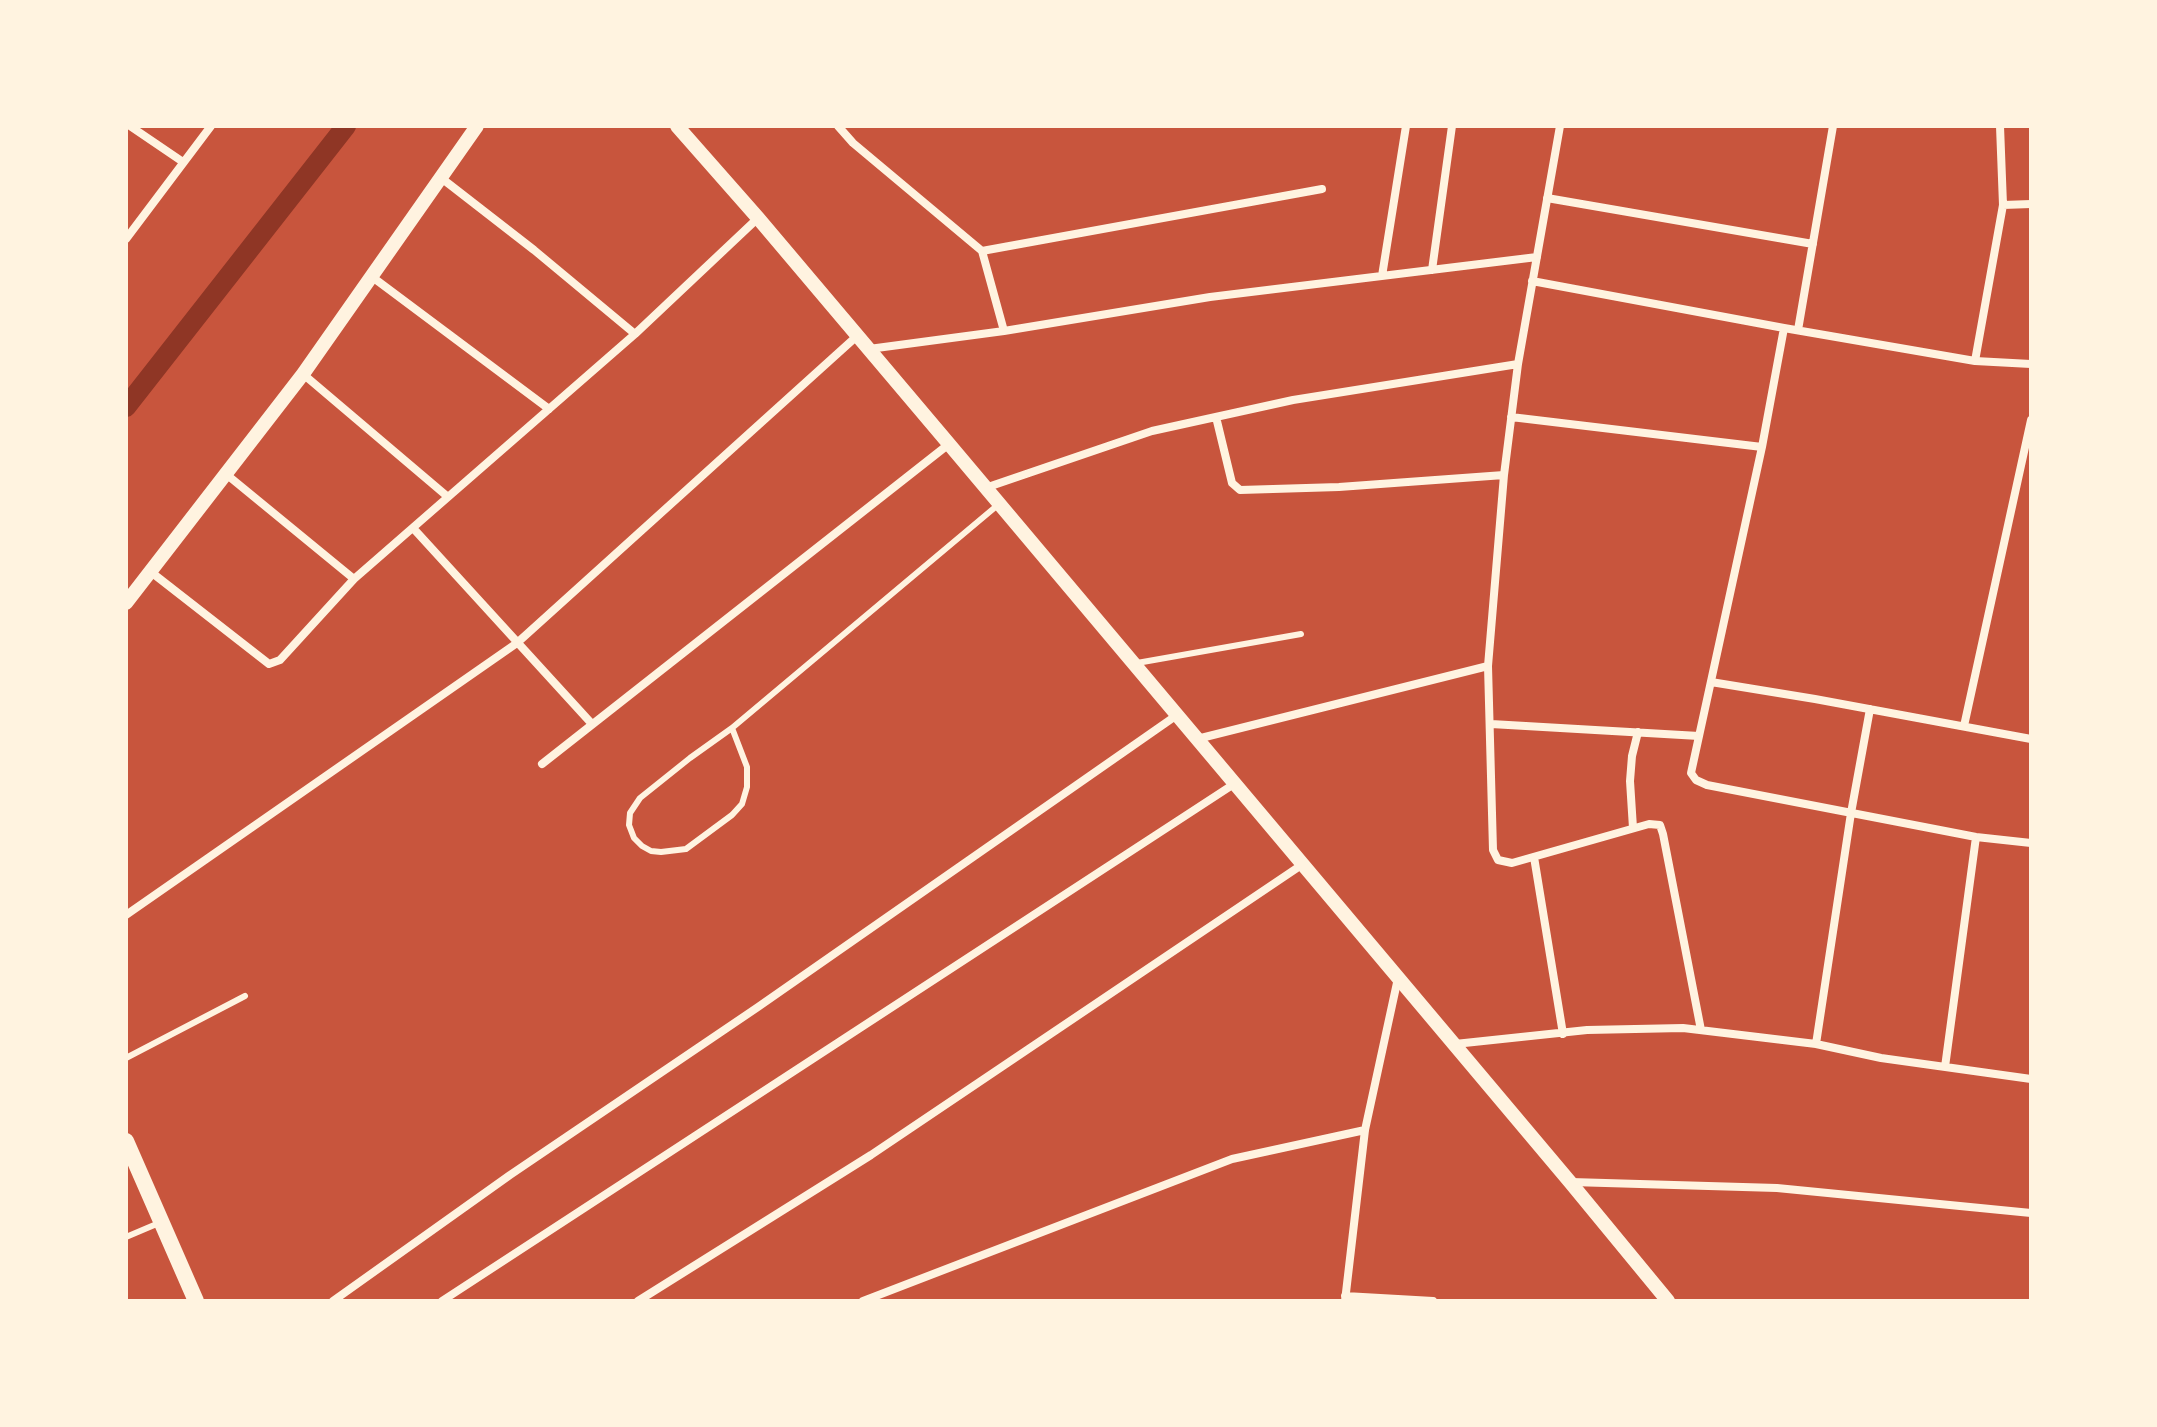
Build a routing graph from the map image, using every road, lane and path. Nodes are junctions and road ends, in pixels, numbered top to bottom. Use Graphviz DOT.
graph roads {
  1 [pos="130,126"];
  2 [pos="211,126"];
  3 [pos="477,126"];
  4 [pos="677,126"];
  5 [pos="838,126"];
  6 [pos="1406,126"];
  7 [pos="1452,126"];
  8 [pos="1560,126"];
  9 [pos="1833,126"];
  10 [pos="2000,126"];
  11 [pos="183,162"];
  12 [pos="440,177"];
  13 [pos="1322,189"];
  14 [pos="1547,198"];
  15 [pos="2031,204"];
  16 [pos="2003,205"];
  17 [pos="758,218"];
  18 [pos="126,239"];
  19 [pos="1813,244"];
  20 [pos="982,251"];
  21 [pos="1537,257"];
  22 [pos="1432,270"];
  23 [pos="371,276"];
  24 [pos="1382,276"];
  25 [pos="1532,281"];
  26 [pos="1784,328"];
  27 [pos="1798,330"];
  28 [pos="1004,331"];
  29 [pos="635,334"];
  30 [pos="857,336"];
  31 [pos="868,349"];
  32 [pos="1975,361"];
  33 [pos="1518,364"];
  34 [pos="2031,364"];
  35 [pos="303,374"];
  36 [pos="549,409"];
  37 [pos="1216,417"];
  38 [pos="1511,417"];
  39 [pos="2031,420"];
  40 [pos="949,444"];
  41 [pos="1762,447"];
  42 [pos="226,474"];
  43 [pos="1504,475"];
  44 [pos="985,488"];
  45 [pos="448,497"];
  46 [pos="999,504"];
  47 [pos="413,528"];
  48 [pos="151,572"];
  49 [pos="354,579"];
  50 [pos="126,603"];
  51 [pos="1301,634"];
  52 [pos="517,643"];
  53 [pos="1133,664"];
  54 [pos="1488,666"];
  55 [pos="1711,682"];
  56 [pos="1870,709"];
  57 [pos="1177,715"];
  58 [pos="592,724"];
  59 [pos="1491,724"];
  60 [pos="1964,726"];
  61 [pos="732,728"];
  62 [pos="1638,732"];
  63 [pos="1699,736"];
  64 [pos="1197,739"];
  65 [pos="2031,739"];
  66 [pos="542,764"];
  67 [pos="1234,784"];
  68 [pos="1851,813"];
  69 [pos="1633,828"];
  70 [pos="1976,837"];
  71 [pos="2031,843"];
  72 [pos="1534,857"];
  73 [pos="1303,864"];
  74 [pos="126,915"];
  75 [pos="1398,977"];
  76 [pos="245,996"];
  77 [pos="1701,1030"];
  78 [pos="1563,1034"];
  79 [pos="1454,1044"];
  80 [pos="1816,1044"];
  81 [pos="126,1058"];
  82 [pos="1945,1067"];
  83 [pos="2031,1079"];
  84 [pos="1365,1130"];
  85 [pos="126,1141"];
  86 [pos="1570,1182"];
  87 [pos="2031,1213"];
  88 [pos="160,1222"];
  89 [pos="126,1237"];
  90 [pos="1345,1299"];
  91 [pos="1662,1300"];
  92 [pos="196,1301"];
  93 [pos="333,1301"];
  94 [pos="442,1301"];
  95 [pos="638,1301"];
  96 [pos="863,1301"];
  97 [pos="1433,1301"];
  1 -- 11 [label="street"];
  2 -- 11 [label="street"];
  3 -- 12 [label="street"];
  4 -- 17 [label="street"];
  5 -- 20 [label="street"];
  6 -- 24 [label="street"];
  7 -- 22 [label="street"];
  8 -- 14 [label="street"];
  9 -- 19 [label="street"];
  10 -- 16 [label="street"];
  11 -- 18 [label="street"];
  12 -- 23 [label="street"];
  12 -- 29 [label="street"];
  13 -- 20 [label="street"];
  14 -- 19 [label="street"];
  14 -- 21 [label="street"];
  15 -- 16 [label="street"];
  16 -- 32 [label="street"];
  17 -- 29 [label="street"];
  17 -- 30 [label="street"];
  19 -- 27 [label="street"];
  20 -- 28 [label="street"];
  21 -- 22 [label="street"];
  21 -- 25 [label="street"];
  22 -- 24 [label="street"];
  23 -- 35 [label="street"];
  23 -- 36 [label="street"];
  24 -- 28 [label="street"];
  25 -- 26 [label="street"];
  25 -- 33 [label="street"];
  26 -- 27 [label="street"];
  26 -- 41 [label="street"];
  27 -- 32 [label="street"];
  28 -- 31 [label="street"];
  29 -- 36 [label="street"];
  30 -- 31 [label="street"];
  30 -- 52 [label="street"];
  31 -- 40 [label="street"];
  32 -- 34 [label="street"];
  33 -- 37 [label="street"];
  33 -- 38 [label="street"];
  35 -- 42 [label="street"];
  35 -- 45 [label="street"];
  36 -- 45 [label="street"];
  37 -- 43 [label="street"];
  37 -- 44 [label="street"];
  38 -- 41 [label="street"];
  38 -- 43 [label="street"];
  39 -- 60 [label="street"];
  40 -- 44 [label="street"];
  40 -- 58 [label="street"];
  41 -- 55 [label="street"];
  42 -- 48 [label="street"];
  42 -- 49 [label="street"];
  43 -- 54 [label="street"];
  44 -- 46 [label="street"];
  45 -- 47 [label="street"];
  46 -- 53 [label="street"];
  46 -- 61 [label="lane"];
  47 -- 49 [label="street"];
  47 -- 52 [label="street"];
  48 -- 49 [label="street"];
  48 -- 50 [label="street"];
  51 -- 53 [label="lane"];
  52 -- 58 [label="street"];
  52 -- 74 [label="street"];
  53 -- 57 [label="street"];
  54 -- 59 [label="street"];
  54 -- 64 [label="street"];
  55 -- 56 [label="street"];
  55 -- 63 [label="street"];
  56 -- 60 [label="street"];
  56 -- 68 [label="street"];
  57 -- 64 [label="street"];
  57 -- 93 [label="street"];
  58 -- 66 [label="street"];
  59 -- 62 [label="street"];
  59 -- 72 [label="street"];
  60 -- 65 [label="street"];
  61 -- 61 [label="lane"];
  62 -- 63 [label="street"];
  62 -- 69 [label="street"];
  63 -- 68 [label="street"];
  64 -- 67 [label="street"];
  67 -- 73 [label="street"];
  67 -- 94 [label="street"];
  68 -- 70 [label="street"];
  68 -- 80 [label="street"];
  69 -- 72 [label="street"];
  69 -- 77 [label="street"];
  70 -- 71 [label="street"];
  70 -- 82 [label="street"];
  72 -- 78 [label="street"];
  73 -- 75 [label="street"];
  73 -- 95 [label="street"];
  75 -- 79 [label="street"];
  75 -- 84 [label="street"];
  76 -- 81 [label="lane"];
  77 -- 78 [label="street"];
  77 -- 80 [label="street"];
  78 -- 79 [label="street"];
  79 -- 86 [label="street"];
  80 -- 82 [label="street"];
  82 -- 83 [label="street"];
  84 -- 90 [label="street"];
  84 -- 96 [label="street"];
  85 -- 88 [label="main road"];
  86 -- 87 [label="street"];
  86 -- 91 [label="street"];
  88 -- 89 [label="lane"];
  88 -- 92 [label="main road"];
  90 -- 97 [label="street"];
}
